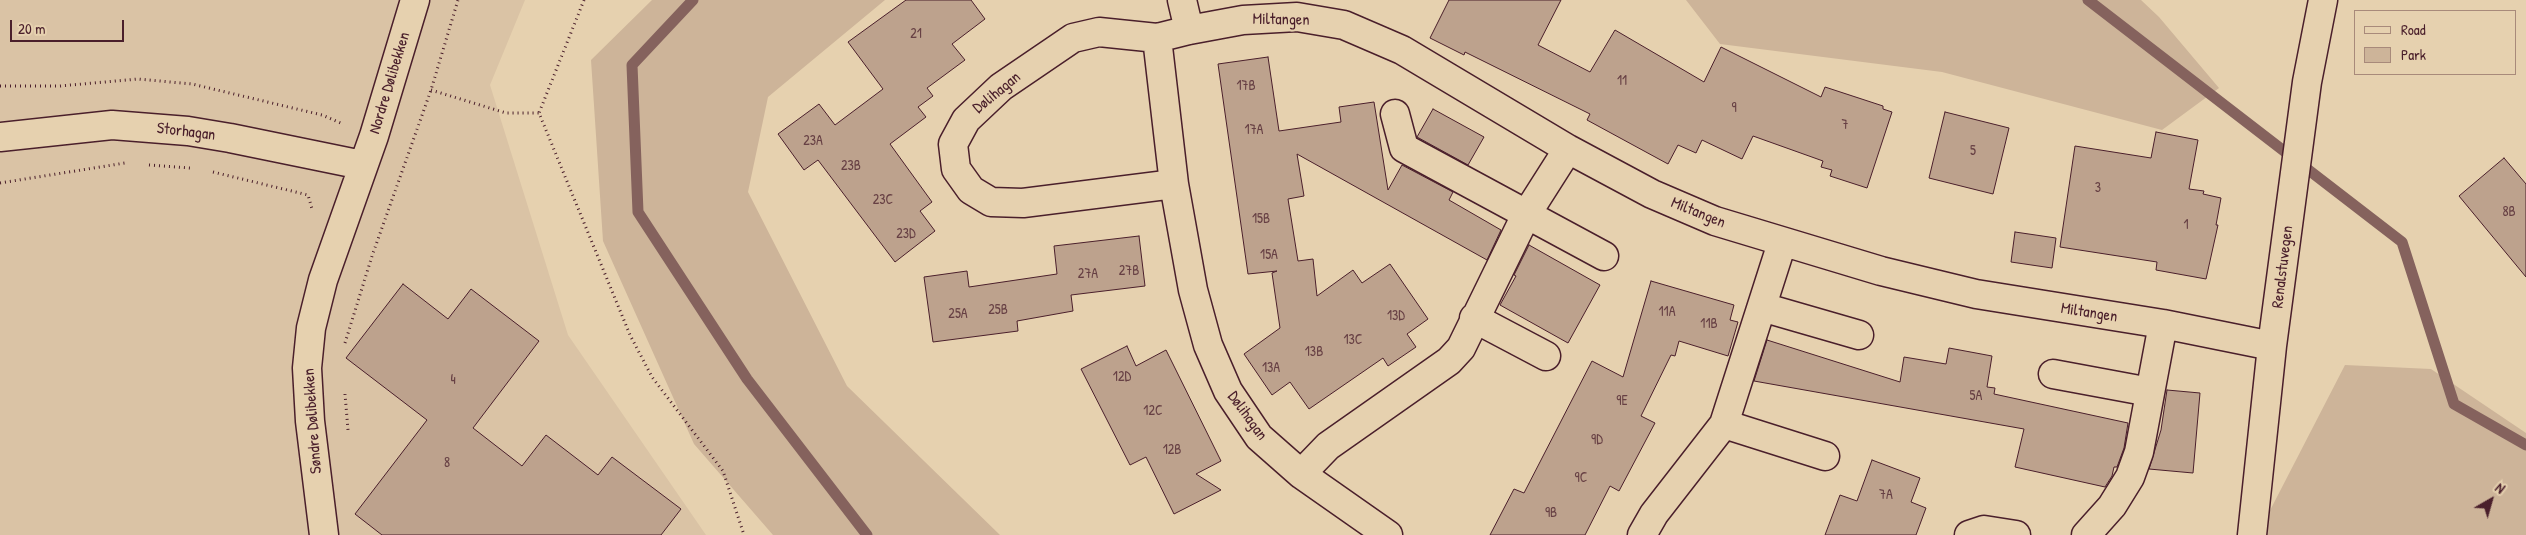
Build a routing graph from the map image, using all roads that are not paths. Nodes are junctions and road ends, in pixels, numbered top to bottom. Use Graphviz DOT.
graph roads {
  1 [pos="415,0"];
  2 [pos="1182,0"];
  3 [pos="2322,0"];
  4 [pos="1296,8"];
  5 [pos="1189,30"];
  6 [pos="1157,38"];
  7 [pos="1395,114"];
  8 [pos="3,134"];
  9 [pos="1568,149"];
  10 [pos="362,165"];
  11 [pos="1174,184"];
  12 [pos="1526,215"];
  13 [pos="1782,242"];
  14 [pos="1604,256"];
  15 [pos="1762,307"];
  16 [pos="1474,318"];
  17 [pos="2163,324"];
  18 [pos="1859,335"];
  19 [pos="2272,346"];
  20 [pos="1546,356"];
  21 [pos="2053,374"];
  22 [pos="2150,392"];
  23 [pos="1724,424"];
  24 [pos="1825,456"];
  25 [pos="1301,474"];
  26 [pos="324,535"];
  27 [pos="1388,535"];
  28 [pos="1642,535"];
  29 [pos="1969,535"];
  30 [pos="2016,535"];
  31 [pos="2086,535"];
  32 [pos="2252,535"];
  1 -- 10 [label="street, Nordre Dølibekken"];
  2 -- 5 [label="street"];
  3 -- 19 [label="street, Renalstuvegen"];
  4 -- 5 [label="street, Miltangen"];
  4 -- 9 [label="street, Miltangen"];
  5 -- 6 [label="street, Miltangen"];
  6 -- 11 [label="street, Dølihagan"];
  6 -- 11 [label="street, Dølihagan"];
  7 -- 12 [label="street"];
  8 -- 10 [label="street, Storhagan"];
  9 -- 12 [label="street"];
  9 -- 13 [label="street, Miltangen"];
  10 -- 26 [label="street, Søndre Dølibekken"];
  11 -- 25 [label="street, Dølihagan"];
  12 -- 14 [label="street"];
  12 -- 16 [label="street"];
  13 -- 15 [label="street"];
  13 -- 17 [label="street, Miltangen"];
  15 -- 18 [label="street"];
  15 -- 23 [label="street"];
  16 -- 20 [label="street"];
  16 -- 25 [label="street"];
  17 -- 19 [label="street, Miltangen"];
  17 -- 22 [label="street"];
  19 -- 32 [label="street, Renalstuvegen"];
  21 -- 22 [label="street"];
  22 -- 31 [label="street"];
  23 -- 24 [label="street"];
  23 -- 28 [label="street"];
  25 -- 27 [label="street, Dølihagan"];
  29 -- 30 [label="street"];
}
